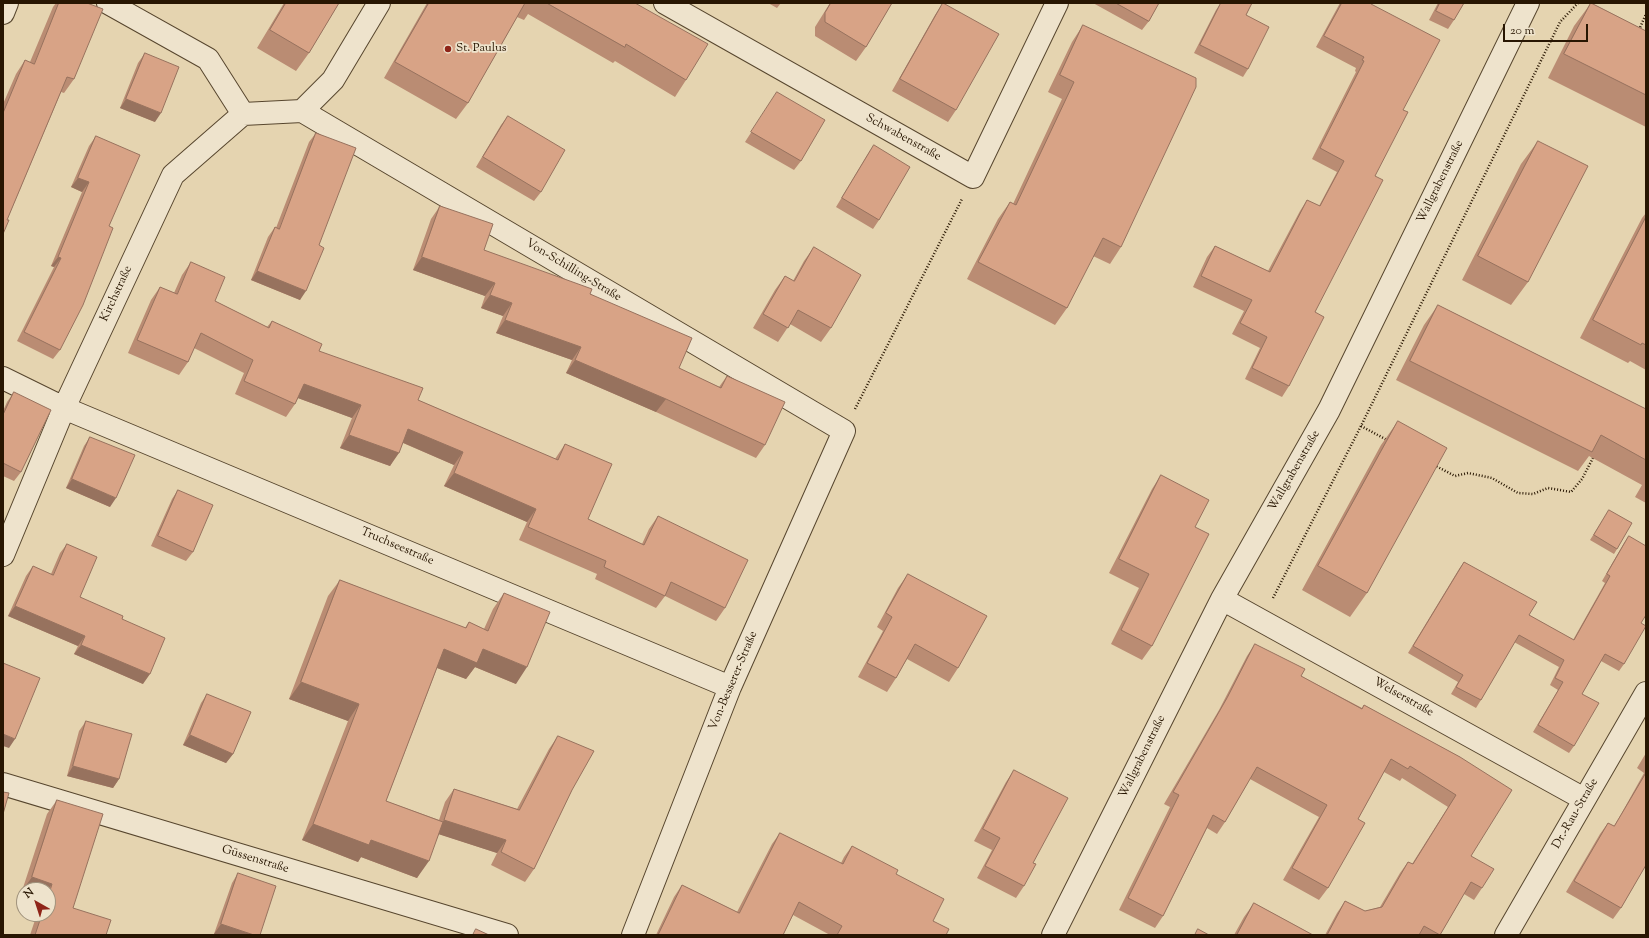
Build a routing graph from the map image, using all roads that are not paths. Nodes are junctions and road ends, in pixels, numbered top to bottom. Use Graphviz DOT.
graph roads {
  1 [pos="7,3"];
  2 [pos="108,3"];
  3 [pos="379,3"];
  4 [pos="665,3"];
  5 [pos="1057,3"];
  6 [pos="1528,3"];
  7 [pos="3,12"];
  8 [pos="302,111"];
  9 [pos="243,114"];
  10 [pos="3,378"];
  11 [pos="64,408"];
  12 [pos="844,430"];
  13 [pos="3,555"];
  14 [pos="1222,599"];
  15 [pos="730,687"];
  16 [pos="1646,693"];
  17 [pos="3,784"];
  18 [pos="1584,799"];
  19 [pos="507,935"];
  20 [pos="632,935"];
  21 [pos="1053,935"];
  22 [pos="1506,935"];
  1 -- 7 [label="street"];
  2 -- 9 [label="street"];
  3 -- 8 [label="street"];
  4 -- 5 [label="street, Schwabenstraße"];
  6 -- 14 [label="street, Wallgrabenstraße"];
  8 -- 9 [label="street"];
  8 -- 12 [label="street, Von-Schilling-Straße"];
  9 -- 11 [label="street, Kirchstraße"];
  10 -- 11 [label="street, Truchseestraße"];
  11 -- 13 [label="street, Kirchstraße"];
  11 -- 15 [label="street, Truchseestraße"];
  12 -- 15 [label="street, Von-Besserer-Straße"];
  14 -- 18 [label="street, Welserstraße"];
  14 -- 21 [label="street, Wallgrabenstraße"];
  15 -- 20 [label="street, Von-Besserer-Straße"];
  16 -- 18 [label="street, Dr.-Rau-Straße"];
  17 -- 19 [label="street, Güssenstraße"];
  18 -- 22 [label="street, Dr.-Rau-Straße"];
}
